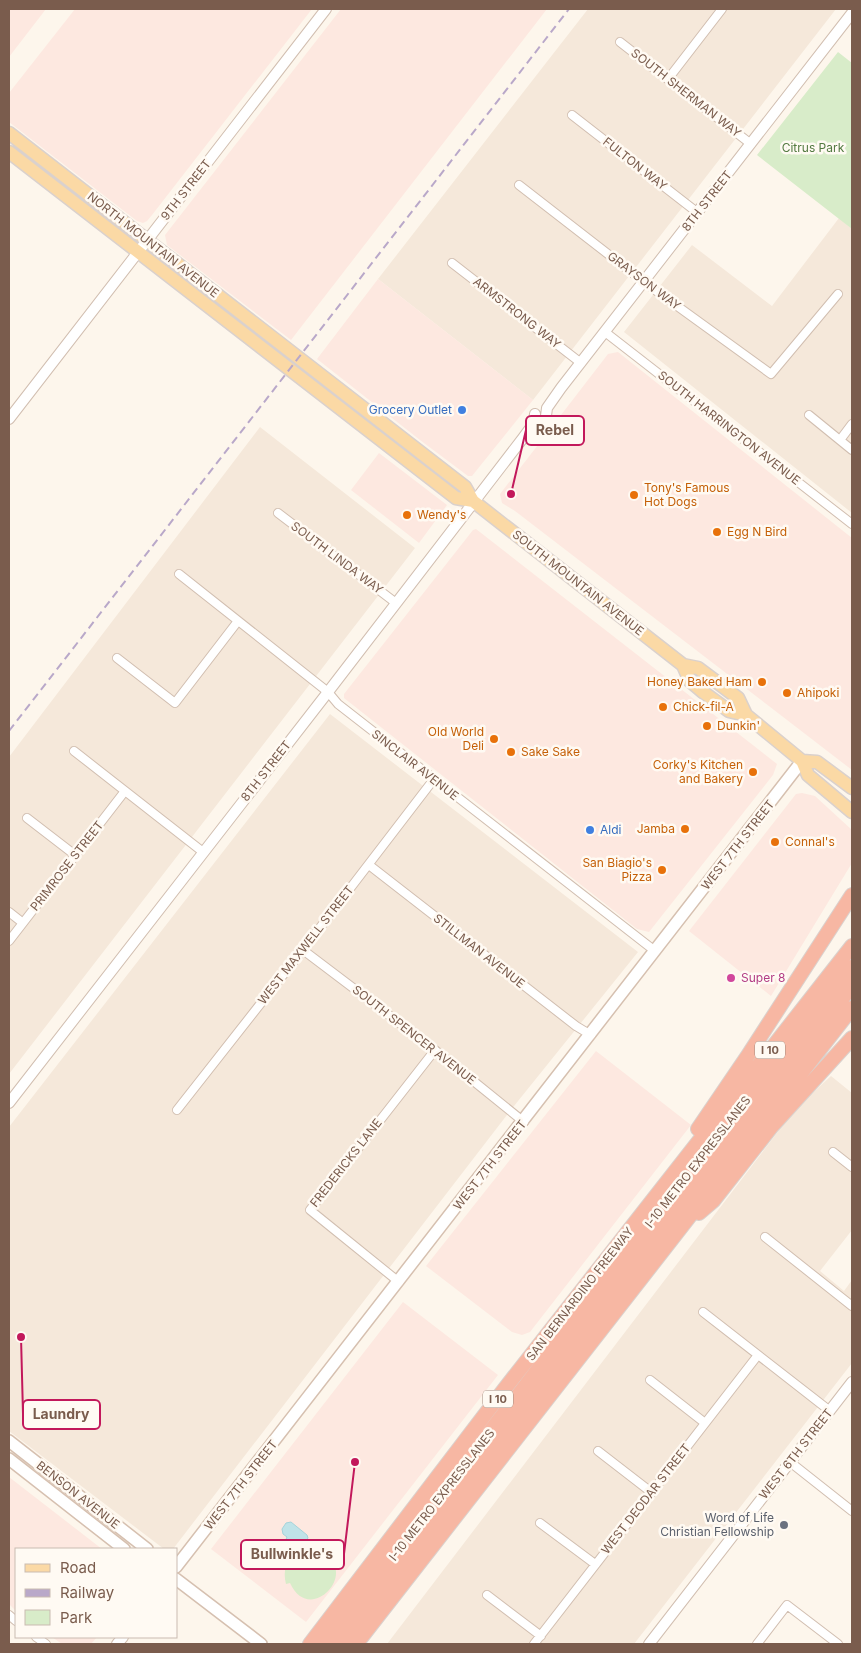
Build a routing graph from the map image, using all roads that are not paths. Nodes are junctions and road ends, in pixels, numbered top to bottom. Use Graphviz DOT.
graph roads {
  1 [pos="326,9"];
  2 [pos="720,9"];
  3 [pos="852,13"];
  4 [pos="620,42"];
  5 [pos="668,79"];
  6 [pos="572,115"];
  7 [pos="9,133"];
  8 [pos="9,144"];
  9 [pos="751,144"];
  10 [pos="9,152"];
  11 [pos="56,170"];
  12 [pos="47,182"];
  13 [pos="519,185"];
  14 [pos="98,202"];
  15 [pos="698,213"];
  16 [pos="147,240"];
  17 [pos="138,252"];
  18 [pos="452,263"];
  19 [pos="644,282"];
  20 [pos="181,286"];
  21 [pos="838,294"];
  22 [pos="231,305"];
  23 [pos="221,316"];
  24 [pos="605,332"];
  25 [pos="282,345"];
  26 [pos="298,357"];
  27 [pos="581,362"];
  28 [pos="288,370"];
  29 [pos="308,385"];
  30 [pos="561,388"];
  31 [pos="809,416"];
  32 [pos="9,419"];
  33 [pos="852,424"];
  34 [pos="389,428"];
  35 [pos="523,438"];
  36 [pos="840,440"];
  37 [pos="384,443"];
  38 [pos="852,450"];
  39 [pos="426,457"];
  40 [pos="474,501"];
  41 [pos="278,513"];
  42 [pos="852,524"];
  43 [pos="179,574"];
  44 [pos="396,603"];
  45 [pos="238,621"];
  46 [pos="118,658"];
  47 [pos="328,692"];
  48 [pos="74,751"];
  49 [pos="802,761"];
  50 [pos="434,779"];
  51 [pos="852,788"];
  52 [pos="125,791"];
  53 [pos="852,812"];
  54 [pos="27,818"];
  55 [pos="203,852"];
  56 [pos="75,855"];
  57 [pos="369,865"];
  58 [pos="852,894"];
  59 [pos="9,912"];
  60 [pos="22,923"];
  61 [pos="9,941"];
  62 [pos="852,946"];
  63 [pos="303,950"];
  64 [pos="656,951"];
  65 [pos="852,967"];
  66 [pos="852,986"];
  67 [pos="852,1008"];
  68 [pos="790,1024"];
  69 [pos="591,1035"];
  70 [pos="852,1038"];
  71 [pos="435,1050"];
  72 [pos="798,1077"];
  73 [pos="745,1101"];
  74 [pos="9,1102"];
  75 [pos="177,1110"];
  76 [pos="524,1122"];
  77 [pos="746,1122"];
  78 [pos="833,1152"];
  79 [pos="688,1155"];
  80 [pos="852,1167"];
  81 [pos="677,1231"];
  82 [pos="765,1237"];
  83 [pos="399,1282"];
  84 [pos="852,1306"];
  85 [pos="703,1312"];
  86 [pos="758,1355"];
  87 [pos="650,1380"];
  88 [pos="852,1382"];
  89 [pos="830,1411"];
  90 [pos="705,1423"];
  91 [pos="9,1441"];
  92 [pos="598,1451"];
  93 [pos="9,1460"];
  94 [pos="790,1462"];
  95 [pos="651,1492"];
  96 [pos="852,1511"];
  97 [pos="540,1523"];
  98 [pos="123,1548"];
  99 [pos="146,1548"];
  100 [pos="178,1564"];
  101 [pos="595,1564"];
  102 [pos="178,1581"];
  103 [pos="487,1595"];
  104 [pos="541,1636"];
  105 [pos="261,1644"];
  106 [pos="310,1644"];
  107 [pos="326,1644"];
  108 [pos="342,1644"];
  109 [pos="356,1644"];
  110 [pos="534,1644"];
  111 [pos="649,1644"];
  112 [pos="756,1644"];
  113 [pos="838,1644"];
  1 -- 16 [label="street, 9TH STREET"];
  2 -- 5 [label="street"];
  3 -- 9 [label="street, 8TH STREET"];
  4 -- 5 [label="street, SOUTH SHERMAN WAY"];
  5 -- 9 [label="street, SOUTH SHERMAN WAY"];
  6 -- 15 [label="street, FULTON WAY"];
  7 -- 11 [label="main road, NORTH MOUNTAIN AVENUE"];
  8 -- 11 [label="main road"];
  9 -- 15 [label="street, 8TH STREET"];
  10 -- 12 [label="main road, NORTH MOUNTAIN AVENUE"];
  11 -- 14 [label="main road, NORTH MOUNTAIN AVENUE"];
  12 -- 14 [label="main road"];
  12 -- 17 [label="main road, NORTH MOUNTAIN AVENUE"];
  13 -- 19 [label="street, GRAYSON WAY"];
  14 -- 16 [label="main road, NORTH MOUNTAIN AVENUE"];
  15 -- 19 [label="street, 8TH STREET"];
  16 -- 17 [label="street, 9TH STREET"];
  16 -- 22 [label="main road, NORTH MOUNTAIN AVENUE"];
  17 -- 20 [label="main road, NORTH MOUNTAIN AVENUE"];
  17 -- 32 [label="street, 9TH STREET"];
  18 -- 27 [label="street, ARMSTRONG WAY"];
  19 -- 21 [label="street, GRAYSON WAY"];
  19 -- 24 [label="street, 8TH STREET"];
  20 -- 22 [label="main road"];
  20 -- 23 [label="main road, NORTH MOUNTAIN AVENUE"];
  22 -- 25 [label="main road, NORTH MOUNTAIN AVENUE"];
  23 -- 25 [label="main road"];
  23 -- 28 [label="main road, NORTH MOUNTAIN AVENUE"];
  24 -- 27 [label="street, 8TH STREET"];
  24 -- 42 [label="street, SOUTH HARRINGTON AVENUE"];
  25 -- 26 [label="main road, NORTH MOUNTAIN AVENUE"];
  26 -- 34 [label="main road, SOUTH MOUNTAIN AVENUE"];
  27 -- 30 [label="street, 8TH STREET"];
  28 -- 29 [label="main road, SOUTH MOUNTAIN AVENUE"];
  29 -- 34 [label="main road"];
  29 -- 37 [label="main road, SOUTH MOUNTAIN AVENUE"];
  30 -- 35 [label="street, 8TH STREET"];
  30 -- 35 [label="street, 8TH STREET"];
  31 -- 36 [label="street"];
  33 -- 36 [label="street"];
  34 -- 39 [label="main road, SOUTH MOUNTAIN AVENUE"];
  35 -- 40 [label="street, 8TH STREET"];
  36 -- 38 [label="street"];
  37 -- 39 [label="main road"];
  37 -- 40 [label="main road, SOUTH MOUNTAIN AVENUE"];
  39 -- 40 [label="main road, SOUTH MOUNTAIN AVENUE"];
  40 -- 44 [label="street, 8TH STREET"];
  40 -- 49 [label="main road, SOUTH MOUNTAIN AVENUE"];
  41 -- 44 [label="street, SOUTH LINDA WAY"];
  43 -- 45 [label="street, SINCLAIR AVENUE"];
  44 -- 47 [label="street, 8TH STREET"];
  45 -- 46 [label="street"];
  45 -- 47 [label="street, SINCLAIR AVENUE"];
  47 -- 50 [label="street, SINCLAIR AVENUE"];
  47 -- 55 [label="street, 8TH STREET"];
  48 -- 52 [label="street"];
  49 -- 51 [label="main road, SOUTH MOUNTAIN AVENUE"];
  49 -- 53 [label="main road, SOUTH MOUNTAIN AVENUE"];
  49 -- 64 [label="main road, WEST 7TH STREET"];
  50 -- 57 [label="street, WEST MAXWELL STREET"];
  50 -- 64 [label="street, SINCLAIR AVENUE"];
  52 -- 55 [label="street"];
  52 -- 56 [label="street, PRIMROSE STREET"];
  54 -- 56 [label="street"];
  55 -- 74 [label="street, 8TH STREET"];
  56 -- 60 [label="street, PRIMROSE STREET"];
  57 -- 63 [label="street, WEST MAXWELL STREET"];
  57 -- 69 [label="street, STILLMAN AVENUE"];
  58 -- 79 [label="highway"];
  59 -- 60 [label="street"];
  60 -- 61 [label="street, PRIMROSE STREET"];
  62 -- 68 [label="highway, SAN BERNARDINO FREEWAY / I 10"];
  63 -- 71 [label="street, SOUTH SPENCER AVENUE"];
  63 -- 75 [label="street, WEST MAXWELL STREET"];
  64 -- 69 [label="main road, WEST 7TH STREET"];
  65 -- 73 [label="highway, I-10 METRO EXPRESSLANES"];
  66 -- 77 [label="highway, I-10 METRO EXPRESSLANES"];
  67 -- 72 [label="highway"];
  68 -- 73 [label="highway"];
  68 -- 79 [label="highway, SAN BERNARDINO FREEWAY / I 10"];
  69 -- 76 [label="main road, WEST 7TH STREET"];
  70 -- 81 [label="highway"];
  71 -- 76 [label="street, SOUTH SPENCER AVENUE"];
  71 -- 83 [label="street, FREDERICKS LANE"];
  72 -- 77 [label="highway"];
  72 -- 81 [label="highway"];
  73 -- 107 [label="highway, I-10 METRO EXPRESSLANES"];
  76 -- 83 [label="main road, WEST 7TH STREET"];
  77 -- 108 [label="highway, I-10 METRO EXPRESSLANES"];
  78 -- 80 [label="street"];
  79 -- 106 [label="highway, SAN BERNARDINO FREEWAY / I 10"];
  81 -- 109 [label="highway"];
  82 -- 84 [label="street"];
  83 -- 100 [label="main road, WEST 7TH STREET"];
  85 -- 86 [label="street"];
  86 -- 89 [label="street"];
  86 -- 90 [label="street, WEST DEODAR STREET"];
  87 -- 90 [label="street"];
  88 -- 89 [label="street, WEST 6TH STREET"];
  89 -- 94 [label="street, WEST 6TH STREET"];
  90 -- 95 [label="street, WEST DEODAR STREET"];
  91 -- 99 [label="main road, BENSON AVENUE"];
  92 -- 95 [label="street"];
  93 -- 98 [label="main road, BENSON AVENUE"];
  94 -- 96 [label="street"];
  94 -- 111 [label="street, WEST 6TH STREET"];
  95 -- 101 [label="street, WEST DEODAR STREET"];
  97 -- 101 [label="street"];
  101 -- 104 [label="street, WEST DEODAR STREET"];
  102 -- 105 [label="main road"];
  103 -- 104 [label="street"];
  104 -- 110 [label="street, WEST DEODAR STREET"];
  112 -- 113 [label="street"];
}
